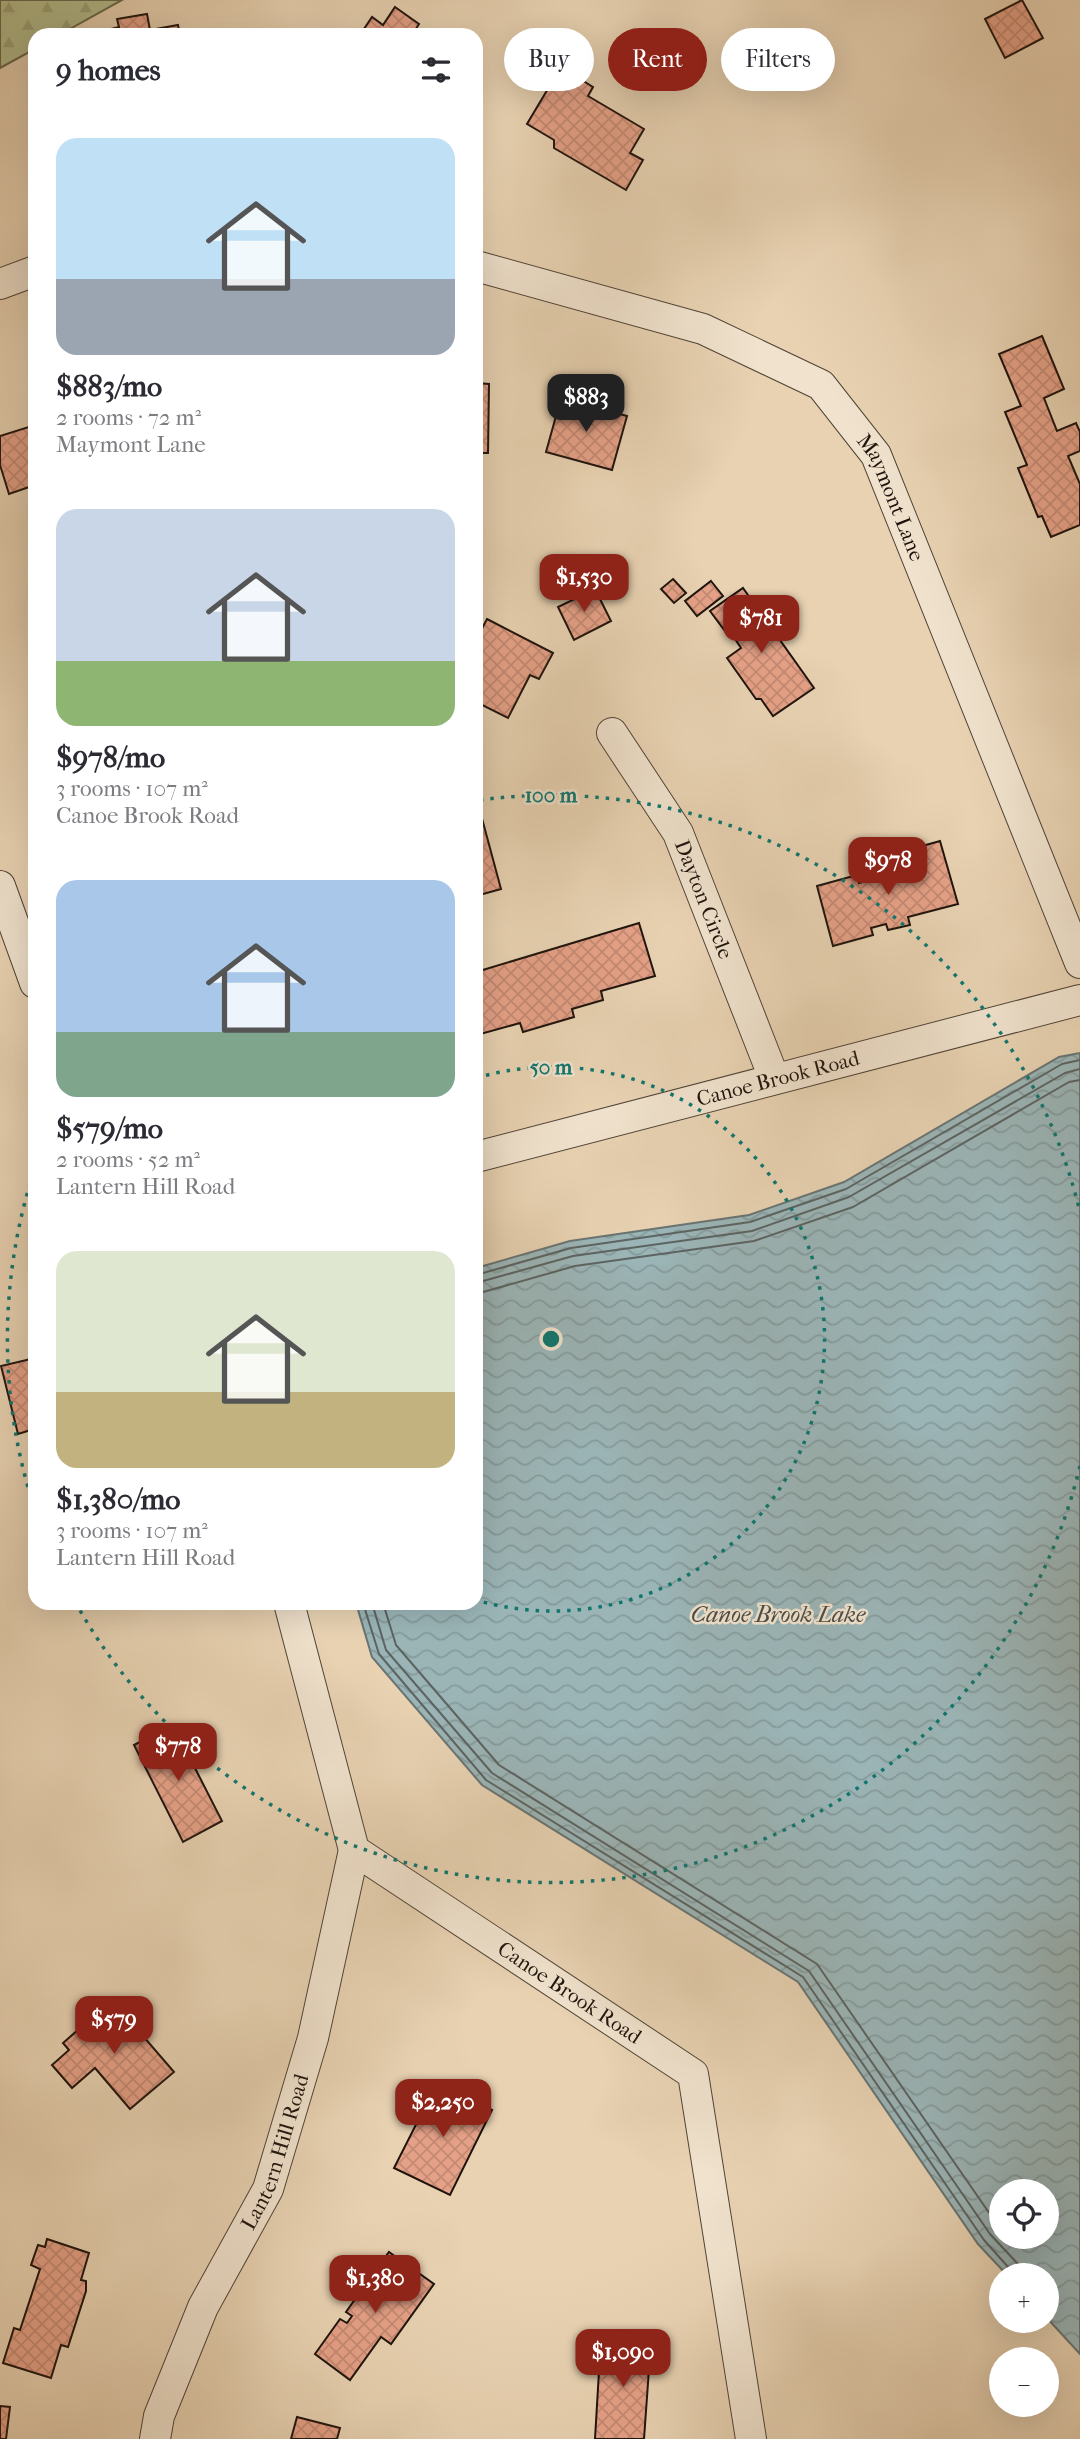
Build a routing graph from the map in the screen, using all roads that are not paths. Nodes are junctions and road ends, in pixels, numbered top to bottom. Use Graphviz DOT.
graph roads {
  1 [pos="483,268"];
  2 [pos="28,274"];
  3 [pos="0,284"];
  4 [pos="612,733"];
  5 [pos="0,886"];
  6 [pos="1080,963"];
  7 [pos="28,964"];
  8 [pos="1080,1000"];
  9 [pos="774,1078"];
  10 [pos="483,1155"];
  11 [pos="291,1610"];
  12 [pos="354,1850"];
  13 [pos="155,2439"];
  14 [pos="751,2439"];
  1 -- 6 [label="street, Maymont Lane"];
  2 -- 3 [label="street"];
  4 -- 9 [label="street, Dayton Circle"];
  5 -- 7 [label="street"];
  8 -- 9 [label="street, Canoe Brook Road"];
  9 -- 10 [label="street, Canoe Brook Road"];
  11 -- 12 [label="street"];
  12 -- 13 [label="street, Lantern Hill Road"];
  12 -- 14 [label="street, Canoe Brook Road"];
}
